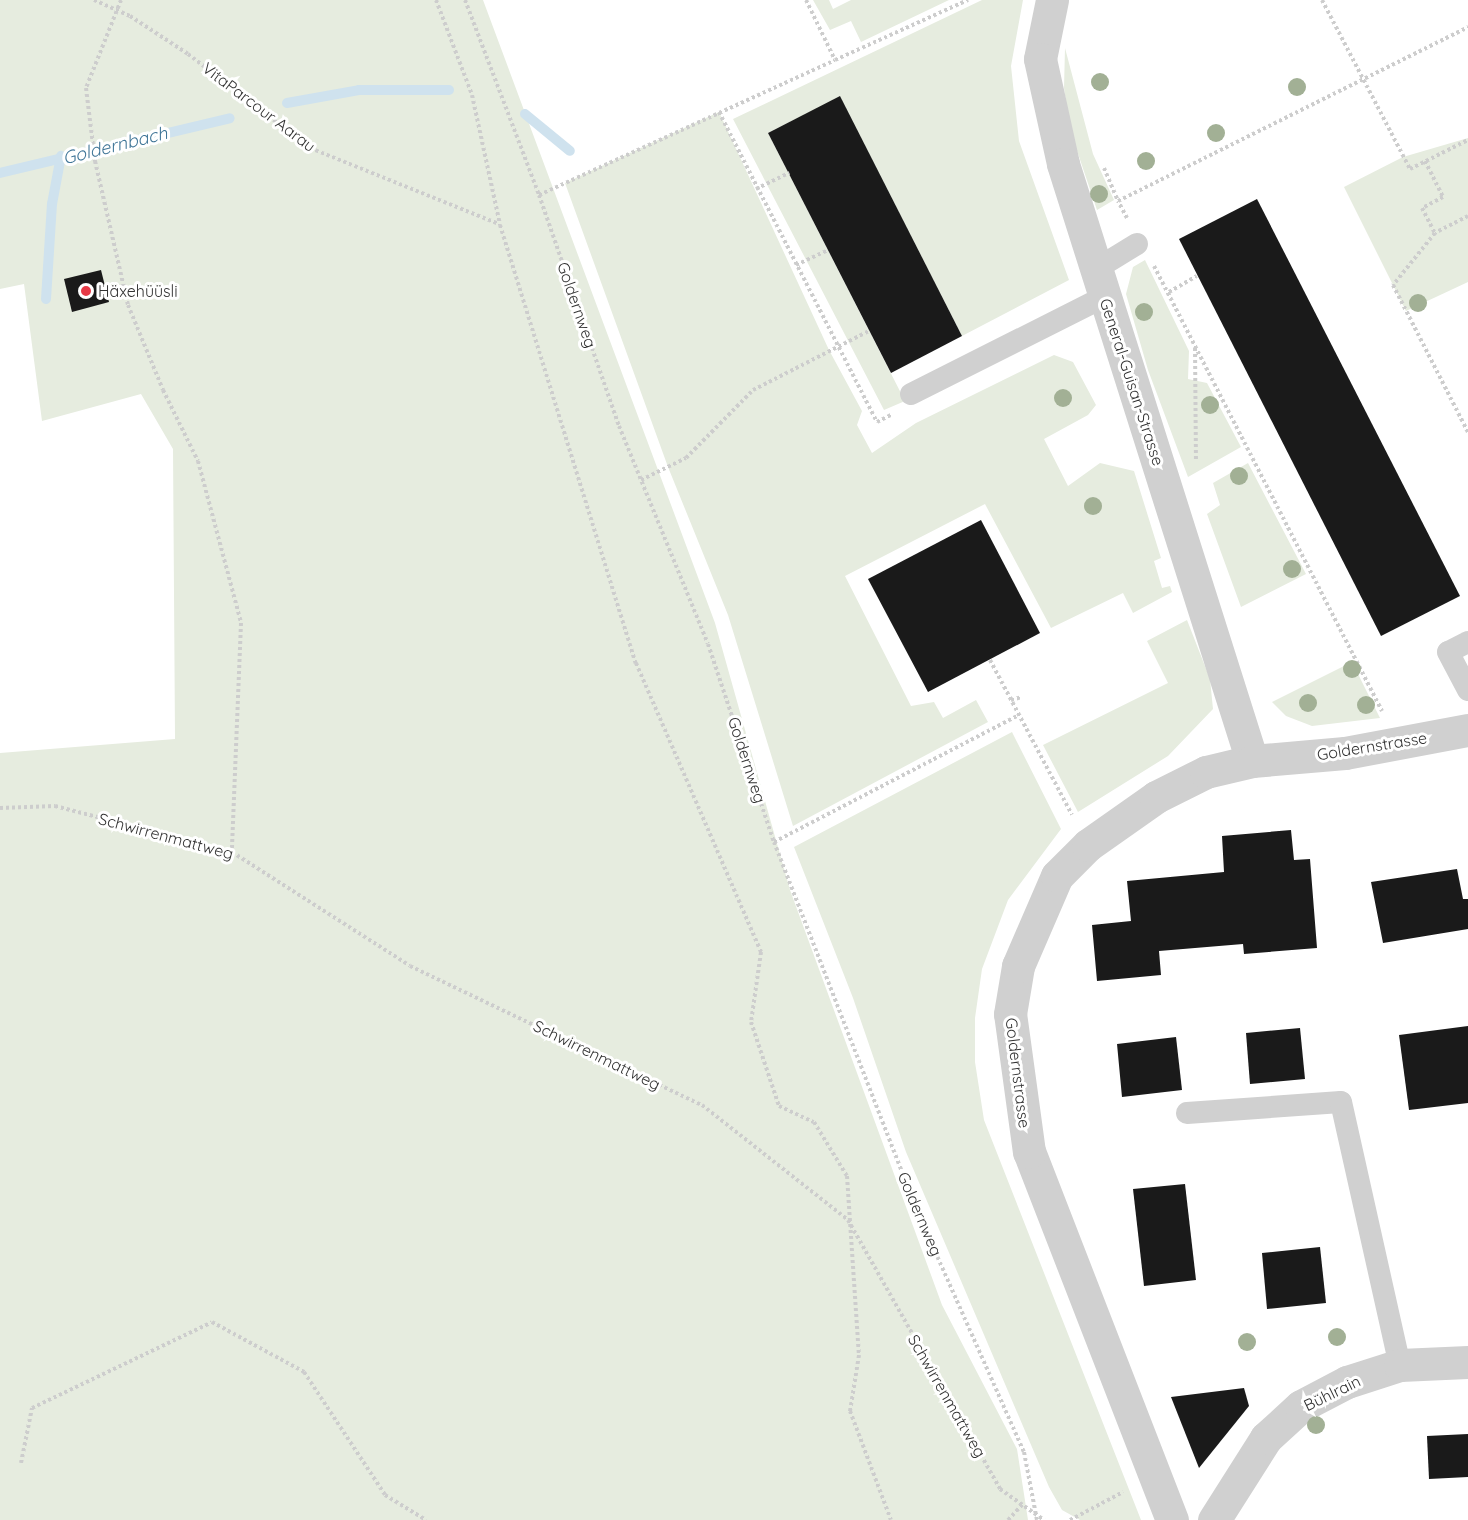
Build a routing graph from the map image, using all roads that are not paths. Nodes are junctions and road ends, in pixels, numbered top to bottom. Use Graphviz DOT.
graph roads {
  1 [pos="1052,0"];
  2 [pos="1137,244"];
  3 [pos="1100,283"];
  4 [pos="911,394"];
  5 [pos="1468,642"];
  6 [pos="1468,690"];
  7 [pos="1468,730"];
  8 [pos="1252,761"];
  9 [pos="1186,1113"];
  10 [pos="1468,1362"];
  11 [pos="1400,1365"];
  12 [pos="1172,1520"];
  13 [pos="1214,1520"];
  1 -- 3 [label="street, General-Guisan-Strasse"];
  2 -- 3 [label="lane"];
  3 -- 4 [label="lane"];
  3 -- 8 [label="street, General-Guisan-Strasse"];
  5 -- 6 [label="lane"];
  7 -- 8 [label="street, Goldernstrasse"];
  8 -- 12 [label="street, Goldernstrasse"];
  9 -- 11 [label="lane"];
  10 -- 11 [label="street, Bühlrain"];
  11 -- 13 [label="street, Bühlrain"];
}
